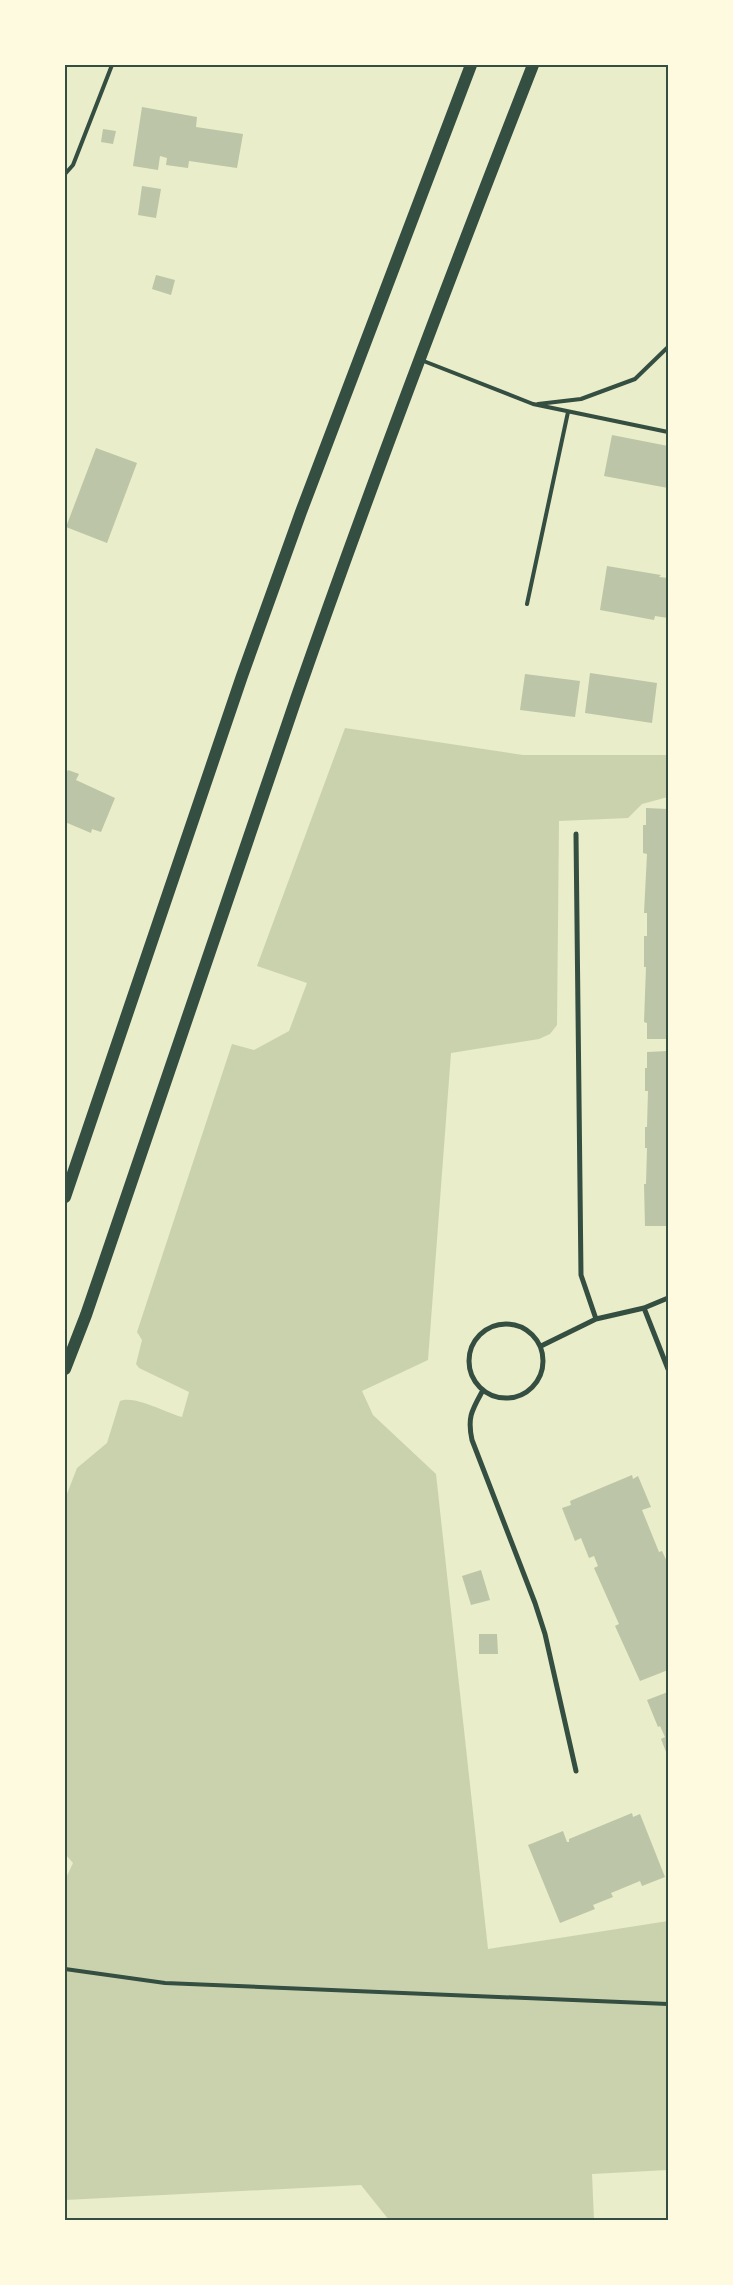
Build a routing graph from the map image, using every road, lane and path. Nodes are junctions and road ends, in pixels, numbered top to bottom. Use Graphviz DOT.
graph roads {
  1 [pos="112,65"];
  2 [pos="471,65"];
  3 [pos="533,65"];
  4 [pos="65,174"];
  5 [pos="668,347"];
  6 [pos="419,360"];
  7 [pos="533,404"];
  8 [pos="568,412"];
  9 [pos="668,432"];
  10 [pos="527,604"];
  11 [pos="576,834"];
  12 [pos="65,1197"];
  13 [pos="668,1298"];
  14 [pos="644,1308"];
  15 [pos="596,1320"];
  16 [pos="541,1346"];
  17 [pos="65,1369"];
  18 [pos="668,1369"];
  19 [pos="483,1390"];
  20 [pos="576,1771"];
  21 [pos="65,1969"];
  22 [pos="668,2004"];
  1 -- 4 [label="lane"];
  2 -- 12 [label="main road"];
  3 -- 6 [label="main road"];
  5 -- 7 [label="lane"];
  6 -- 7 [label="lane"];
  6 -- 17 [label="main road"];
  7 -- 8 [label="lane"];
  8 -- 9 [label="lane"];
  8 -- 10 [label="lane"];
  11 -- 15 [label="street"];
  13 -- 14 [label="street"];
  14 -- 15 [label="street"];
  14 -- 18 [label="street"];
  15 -- 16 [label="street"];
  16 -- 19 [label="street"];
  16 -- 19 [label="street"];
  19 -- 20 [label="street"];
  21 -- 22 [label="lane"];
}
